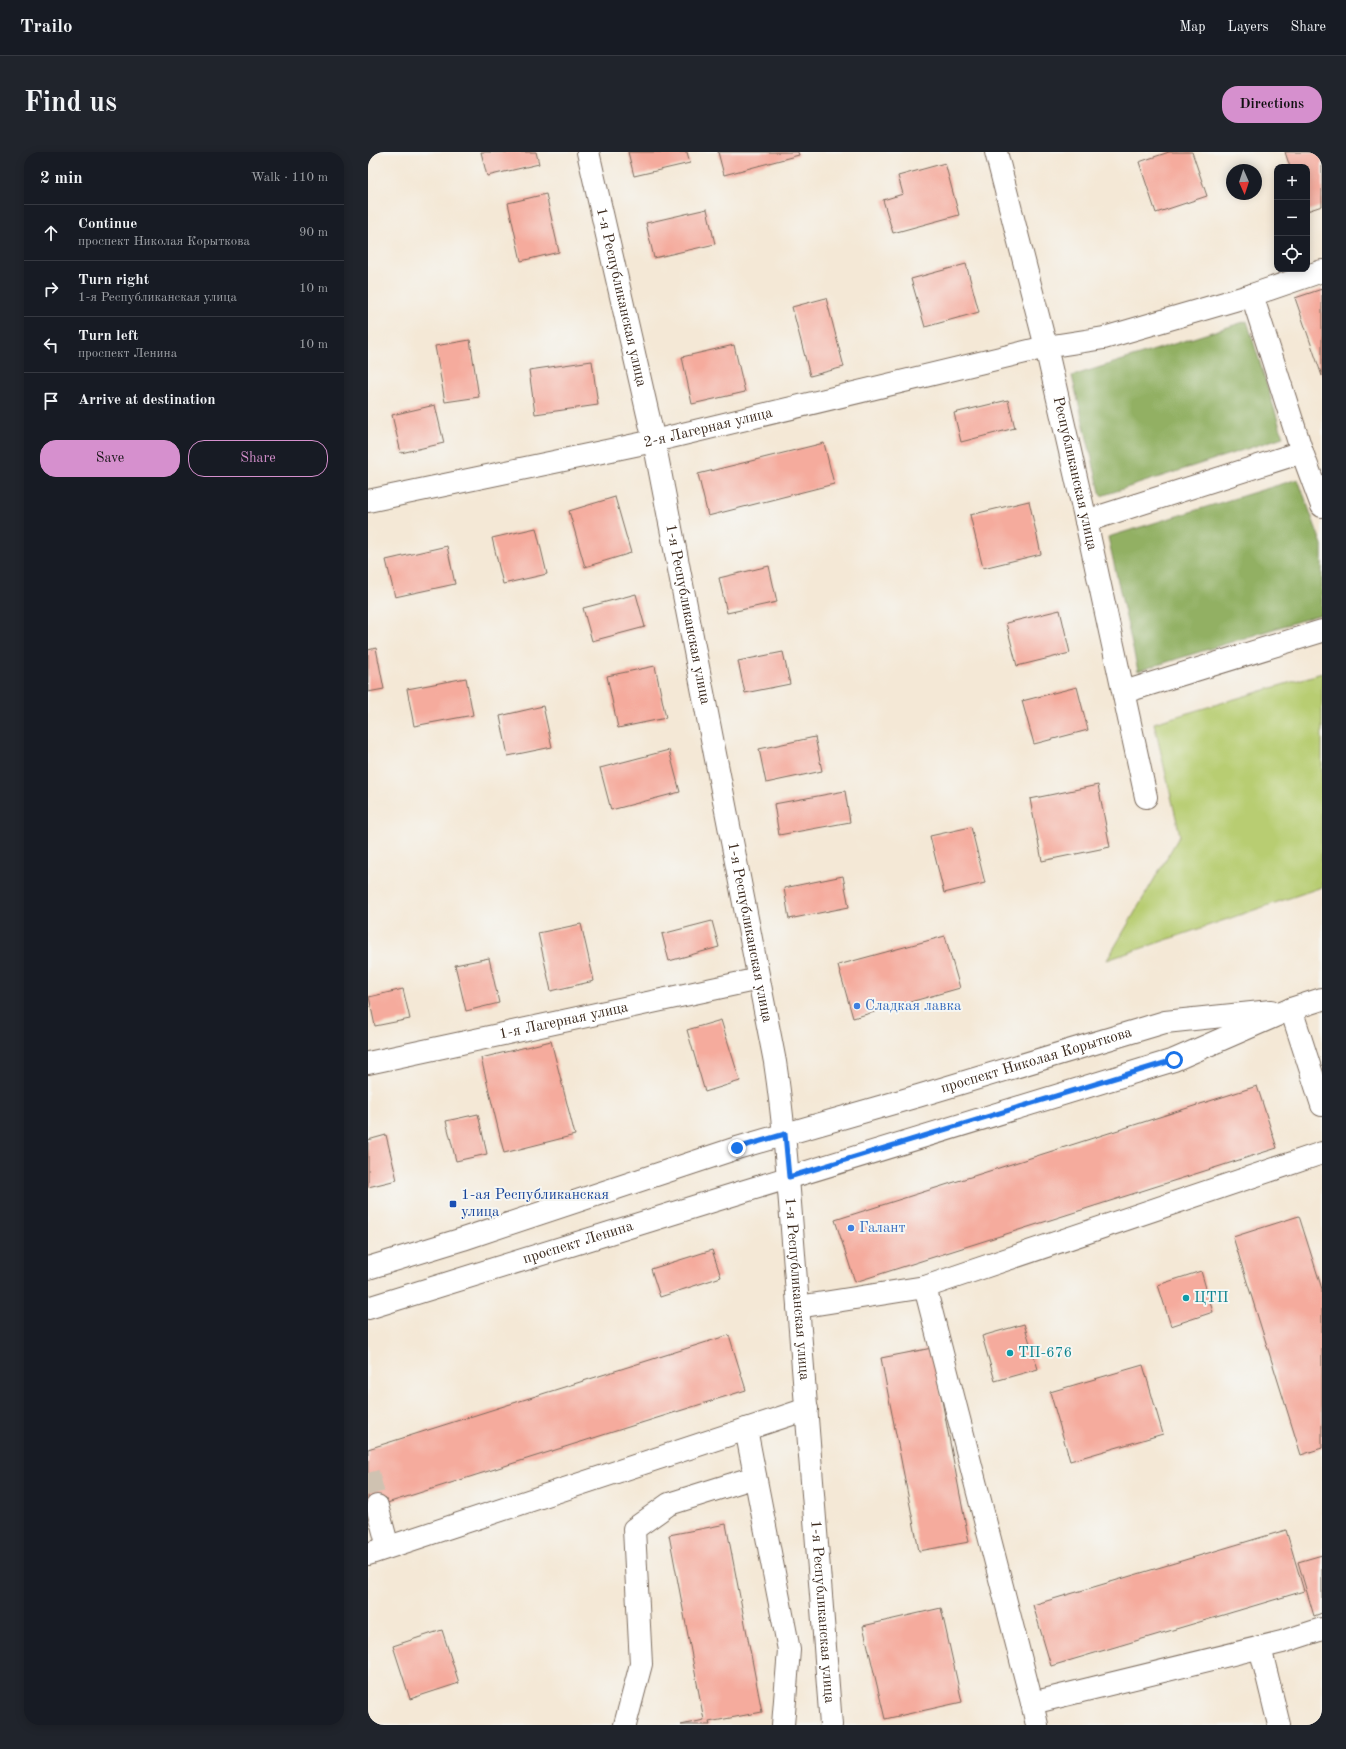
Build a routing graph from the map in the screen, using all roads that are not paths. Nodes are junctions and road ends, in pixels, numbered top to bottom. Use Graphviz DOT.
graph roads {
  1 [pos="588,152"];
  2 [pos="996,152"];
  3 [pos="1322,271"];
  4 [pos="1252,295"];
  5 [pos="1046,347"];
  6 [pos="654,441"];
  7 [pos="1302,452"];
  8 [pos="368,501"];
  9 [pos="1322,506"];
  10 [pos="1086,521"];
  11 [pos="1322,631"];
  12 [pos="1124,692"];
  13 [pos="1146,797"];
  14 [pos="759,979"];
  15 [pos="1322,999"];
  16 [pos="1291,1009"];
  17 [pos="368,1063"];
  18 [pos="1322,1105"];
  19 [pos="785,1134"];
  20 [pos="1322,1154"];
  21 [pos="789,1177"];
  22 [pos="368,1268"];
  23 [pos="925,1287"];
  24 [pos="798,1307"];
  25 [pos="368,1308"];
  26 [pos="807,1409"];
  27 [pos="746,1430"];
  28 [pos="755,1477"];
  29 [pos="377,1506"];
  30 [pos="388,1547"];
  31 [pos="368,1554"];
  32 [pos="1322,1629"];
  33 [pos="1260,1647"];
  34 [pos="1032,1703"];
  35 [pos="625,1725"];
  36 [pos="782,1725"];
  37 [pos="831,1725"];
  38 [pos="1037,1725"];
  39 [pos="1279,1725"];
  1 -- 6 [label="street, 1-я Республиканская улица"];
  2 -- 5 [label="street, Республиканская улица"];
  3 -- 4 [label="street, 2-я Лагерная улица"];
  4 -- 5 [label="street, 2-я Лагерная улица"];
  4 -- 7 [label="street"];
  5 -- 6 [label="street, 2-я Лагерная улица"];
  5 -- 10 [label="street, Республиканская улица"];
  6 -- 8 [label="street, 2-я Лагерная улица"];
  6 -- 14 [label="street, 1-я Республиканская улица"];
  7 -- 9 [label="street"];
  7 -- 10 [label="street"];
  10 -- 12 [label="street, Республиканская улица"];
  11 -- 12 [label="street"];
  12 -- 13 [label="street, Республиканская улица"];
  14 -- 17 [label="street, 1-я Лагерная улица"];
  14 -- 19 [label="street, 1-я Республиканская улица"];
  15 -- 16 [label="street, проспект Николая Корыткова"];
  16 -- 18 [label="street"];
  16 -- 19 [label="street, проспект Николая Корыткова"];
  16 -- 21 [label="street, проспект Николая Корыткова"];
  19 -- 21 [label="street, 1-я Республиканская улица"];
  19 -- 22 [label="street"];
  20 -- 23 [label="street"];
  21 -- 24 [label="street, 1-я Республиканская улица"];
  21 -- 25 [label="street, проспект Ленина"];
  23 -- 24 [label="street"];
  23 -- 34 [label="street"];
  24 -- 26 [label="street, 1-я Республиканская улица"];
  26 -- 27 [label="street"];
  26 -- 37 [label="street, 1-я Республиканская улица"];
  27 -- 28 [label="street"];
  27 -- 30 [label="street"];
  28 -- 35 [label="street"];
  28 -- 36 [label="street"];
  29 -- 30 [label="street"];
  30 -- 31 [label="street"];
  32 -- 33 [label="street"];
  33 -- 34 [label="street"];
  33 -- 39 [label="street"];
  34 -- 38 [label="street"];
}
